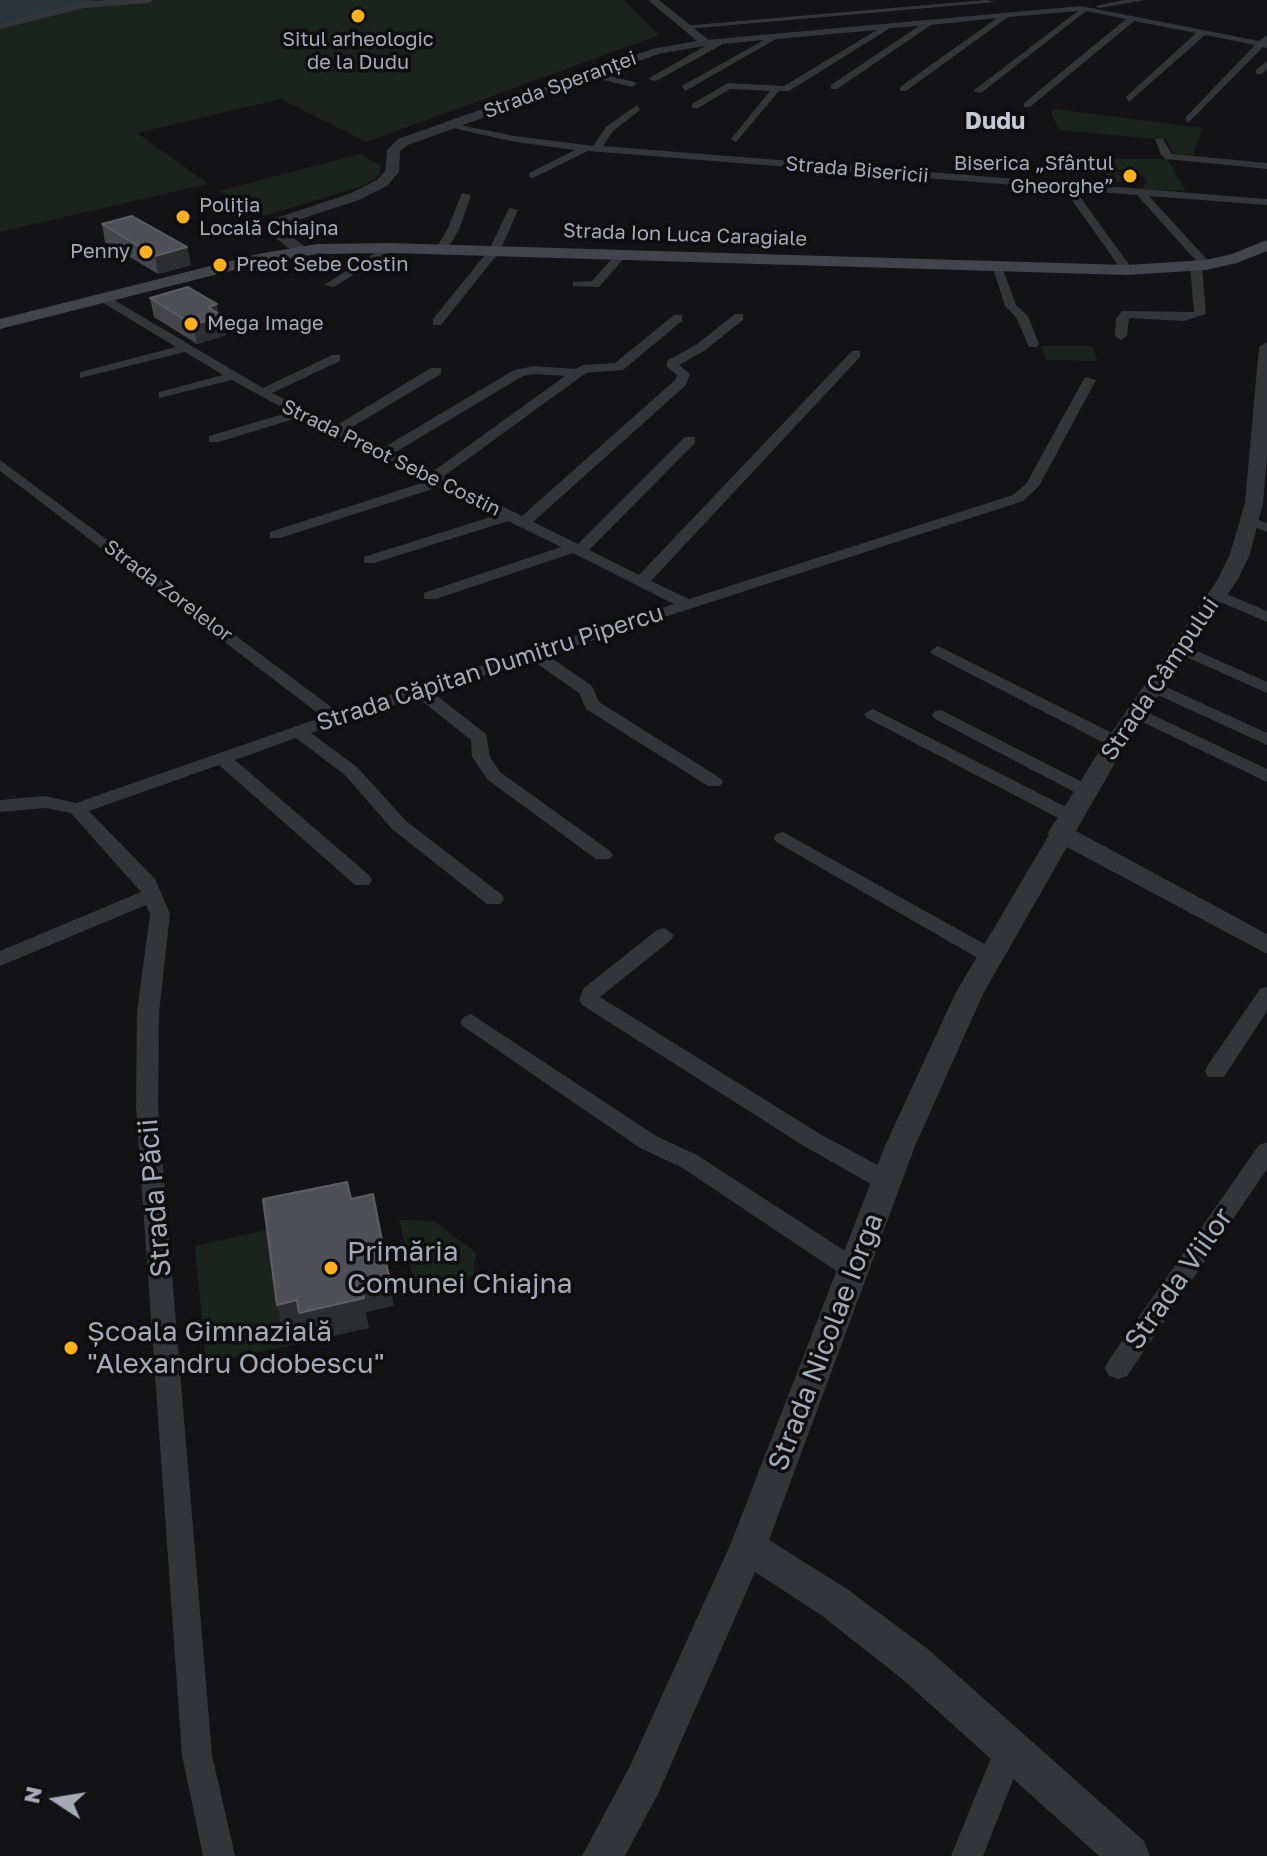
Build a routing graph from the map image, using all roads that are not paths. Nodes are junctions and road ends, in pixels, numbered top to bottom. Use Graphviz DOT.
graph roads {
  1 [pos="149,0"];
  2 [pos="653,0"];
  3 [pos="972,0"];
  4 [pos="1141,0"];
  5 [pos="992,2"];
  6 [pos="1106,2"];
  7 [pos="1004,3"];
  8 [pos="1017,4"];
  9 [pos="1081,8"];
  10 [pos="1005,16"];
  11 [pos="1133,18"];
  12 [pos="930,22"];
  13 [pos="890,25"];
  14 [pos="0,26"];
  15 [pos="686,26"];
  16 [pos="1203,32"];
  17 [pos="779,34"];
  18 [pos="722,41"];
  19 [pos="1265,42"];
  20 [pos="706,43"];
  21 [pos="1267,64"];
  22 [pos="1259,72"];
  23 [pos="590,74"];
  24 [pos="653,79"];
  25 [pos="632,84"];
  26 [pos="834,87"];
  27 [pos="685,88"];
  28 [pos="903,89"];
  29 [pos="775,91"];
  30 [pos="978,91"];
  31 [pos="1129,99"];
  32 [pos="1027,105"];
  33 [pos="695,106"];
  34 [pos="637,108"];
  35 [pos="1188,120"];
  36 [pos="449,126"];
  37 [pos="736,139"];
  38 [pos="1159,141"];
  39 [pos="591,148"];
  40 [pos="1267,166"];
  41 [pos="533,175"];
  42 [pos="1068,187"];
  43 [pos="1140,192"];
  44 [pos="466,195"];
  45 [pos="1267,202"];
  46 [pos="513,210"];
  47 [pos="390,248"];
  48 [pos="300,250"];
  49 [pos="441,250"];
  50 [pos="1264,250"];
  51 [pos="494,251"];
  52 [pos="621,255"];
  53 [pos="1201,266"];
  54 [pos="996,267"];
  55 [pos="1127,270"];
  56 [pos="577,284"];
  57 [pos="330,285"];
  58 [pos="104,298"];
  59 [pos="739,317"];
  60 [pos="678,318"];
  61 [pos="437,322"];
  62 [pos="0,324"];
  63 [pos="1121,336"];
  64 [pos="1033,344"];
  65 [pos="1267,347"];
  66 [pos="186,348"];
  67 [pos="856,354"];
  68 [pos="336,358"];
  69 [pos="436,371"];
  70 [pos="576,373"];
  71 [pos="85,375"];
  72 [pos="233,376"];
  73 [pos="1090,380"];
  74 [pos="262,393"];
  75 [pos="164,395"];
  76 [pos="300,413"];
  77 [pos="336,431"];
  78 [pos="214,439"];
  79 [pos="690,440"];
  80 [pos="1263,440"];
  81 [pos="383,454"];
  82 [pos="0,464"];
  83 [pos="436,480"];
  84 [pos="516,520"];
  85 [pos="1259,524"];
  86 [pos="275,535"];
  87 [pos="577,550"];
  88 [pos="369,560"];
  89 [pos="642,581"];
  90 [pos="1217,595"];
  91 [pos="430,596"];
  92 [pos="686,604"];
  93 [pos="1267,617"];
  94 [pos="1179,648"];
  95 [pos="938,651"];
  96 [pos="534,654"];
  97 [pos="1153,686"];
  98 [pos="1267,688"];
  99 [pos="420,691"];
  100 [pos="1136,712"];
  101 [pos="873,714"];
  102 [pos="941,715"];
  103 [pos="336,718"];
  104 [pos="298,731"];
  105 [pos="1267,740"];
  106 [pos="1116,742"];
  107 [pos="222,758"];
  108 [pos="1267,776"];
  109 [pos="714,782"];
  110 [pos="1086,791"];
  111 [pos="0,806"];
  112 [pos="77,809"];
  113 [pos="1065,825"];
  114 [pos="783,838"];
  115 [pos="603,855"];
  116 [pos="362,880"];
  117 [pos="154,894"];
  118 [pos="494,899"];
  119 [pos="664,935"];
  120 [pos="1267,945"];
  121 [pos="990,956"];
  122 [pos="0,959"];
  123 [pos="1267,994"];
  124 [pos="471,1022"];
  125 [pos="1216,1071"];
  126 [pos="1267,1151"];
  127 [pos="886,1181"];
  128 [pos="853,1269"];
  129 [pos="1118,1368"];
  130 [pos="748,1547"];
  131 [pos="1011,1747"];
  132 [pos="219,1856"];
  133 [pos="603,1856"];
  134 [pos="967,1856"];
  135 [pos="1129,1856"];
  1 -- 14 [label="street"];
  2 -- 15 [label="street"];
  3 -- 5 [label="street"];
  4 -- 6 [label="street"];
  5 -- 7 [label="street"];
  5 -- 15 [label="street"];
  6 -- 9 [label="street"];
  8 -- 9 [label="street"];
  9 -- 10 [label="street, Strada Speranței"];
  9 -- 11 [label="street"];
  9 -- 30 [label="street"];
  10 -- 12 [label="street, Strada Speranței"];
  10 -- 28 [label="street, Strada Speranței"];
  11 -- 16 [label="street"];
  11 -- 32 [label="street"];
  12 -- 13 [label="street, Strada Speranței"];
  12 -- 26 [label="street, Strada Speranței"];
  13 -- 17 [label="street, Strada Speranței"];
  13 -- 29 [label="street"];
  15 -- 20 [label="street"];
  16 -- 19 [label="street"];
  16 -- 31 [label="street"];
  17 -- 18 [label="street, Strada Speranței"];
  17 -- 27 [label="street"];
  18 -- 20 [label="street, Strada Speranței"];
  18 -- 24 [label="street"];
  19 -- 35 [label="street"];
  20 -- 23 [label="street, Strada Speranței"];
  21 -- 22 [label="street"];
  23 -- 25 [label="street"];
  23 -- 36 [label="street, Strada Speranței"];
  29 -- 33 [label="street"];
  29 -- 37 [label="street"];
  34 -- 39 [label="street"];
  36 -- 39 [label="street, Strada Bisericii"];
  36 -- 48 [label="street, Strada Speranței"];
  38 -- 40 [label="street"];
  39 -- 41 [label="street"];
  39 -- 42 [label="street, Strada Bisericii"];
  42 -- 43 [label="street, Strada Bisericii"];
  42 -- 55 [label="street"];
  43 -- 45 [label="street, Strada Bisericii"];
  43 -- 53 [label="street"];
  44 -- 49 [label="street"];
  46 -- 51 [label="street"];
  47 -- 48 [label="main road, Strada Ion Luca Caragiale"];
  47 -- 49 [label="main road, Strada Ion Luca Caragiale"];
  47 -- 57 [label="street"];
  48 -- 58 [label="main road, Strada Ion Luca Caragiale"];
  49 -- 51 [label="main road, Strada Ion Luca Caragiale"];
  50 -- 53 [label="main road, Strada Ion Luca Caragiale"];
  51 -- 52 [label="main road, Strada Ion Luca Caragiale"];
  51 -- 61 [label="street"];
  52 -- 54 [label="main road, Strada Ion Luca Caragiale"];
  52 -- 56 [label="street"];
  53 -- 55 [label="main road, Strada Ion Luca Caragiale"];
  53 -- 63 [label="street"];
  54 -- 55 [label="main road, Strada Ion Luca Caragiale"];
  54 -- 64 [label="street"];
  58 -- 62 [label="main road, Strada Ion Luca Caragiale"];
  58 -- 66 [label="street, Strada Preot Sebe Costin"];
  59 -- 84 [label="street"];
  60 -- 70 [label="street"];
  65 -- 80 [label="street, Strada Câmpului"];
  66 -- 71 [label="street"];
  66 -- 72 [label="street, Strada Preot Sebe Costin"];
  67 -- 89 [label="street"];
  68 -- 74 [label="street"];
  69 -- 77 [label="street"];
  70 -- 81 [label="street"];
  70 -- 83 [label="street"];
  72 -- 74 [label="street, Strada Preot Sebe Costin"];
  72 -- 75 [label="street"];
  73 -- 92 [label="street, Strada Căpitan Dumitru Pipercu"];
  74 -- 76 [label="street, Strada Preot Sebe Costin"];
  76 -- 77 [label="street, Strada Preot Sebe Costin"];
  76 -- 78 [label="street"];
  77 -- 81 [label="street, Strada Preot Sebe Costin"];
  79 -- 87 [label="street"];
  80 -- 85 [label="street, Strada Câmpului"];
  81 -- 83 [label="street, Strada Preot Sebe Costin"];
  82 -- 103 [label="street, Strada Zorelelor"];
  83 -- 84 [label="street, Strada Preot Sebe Costin"];
  83 -- 86 [label="street"];
  84 -- 87 [label="street, Strada Preot Sebe Costin"];
  84 -- 88 [label="street"];
  85 -- 90 [label="street, Strada Câmpului"];
  87 -- 89 [label="street, Strada Preot Sebe Costin"];
  87 -- 91 [label="street"];
  89 -- 92 [label="street, Strada Preot Sebe Costin"];
  90 -- 93 [label="street"];
  90 -- 94 [label="street, Strada Câmpului"];
  92 -- 96 [label="street, Strada Căpitan Dumitru Pipercu"];
  94 -- 97 [label="street, Strada Câmpului"];
  94 -- 98 [label="street"];
  95 -- 106 [label="street"];
  96 -- 99 [label="street, Strada Căpitan Dumitru Pipercu"];
  96 -- 109 [label="street"];
  97 -- 100 [label="street, Strada Câmpului"];
  97 -- 105 [label="street"];
  99 -- 103 [label="street, Strada Căpitan Dumitru Pipercu"];
  99 -- 115 [label="street"];
  100 -- 106 [label="street, Strada Câmpului"];
  100 -- 108 [label="street"];
  101 -- 113 [label="street"];
  102 -- 110 [label="street"];
  103 -- 104 [label="street, Strada Căpitan Dumitru Pipercu"];
  104 -- 107 [label="street, Strada Căpitan Dumitru Pipercu"];
  104 -- 118 [label="street"];
  106 -- 110 [label="street, Strada Câmpului"];
  107 -- 112 [label="street, Strada Căpitan Dumitru Pipercu"];
  107 -- 116 [label="street"];
  110 -- 113 [label="street, Strada Câmpului"];
  111 -- 112 [label="street, Strada Căpitan Dumitru Pipercu"];
  112 -- 117 [label="street"];
  113 -- 120 [label="street"];
  113 -- 121 [label="street, Strada Nicolae Iorga"];
  114 -- 121 [label="street"];
  117 -- 122 [label="street"];
  117 -- 132 [label="street, Strada Păcii"];
  119 -- 127 [label="street"];
  121 -- 127 [label="street, Strada Nicolae Iorga"];
  123 -- 125 [label="street"];
  124 -- 128 [label="street"];
  126 -- 129 [label="street, Strada Viilor"];
  127 -- 128 [label="street, Strada Nicolae Iorga"];
  128 -- 130 [label="street, Strada Nicolae Iorga"];
  130 -- 131 [label="street"];
  130 -- 133 [label="street, Strada Nicolae Iorga"];
  131 -- 134 [label="street"];
  131 -- 135 [label="street"];
}
